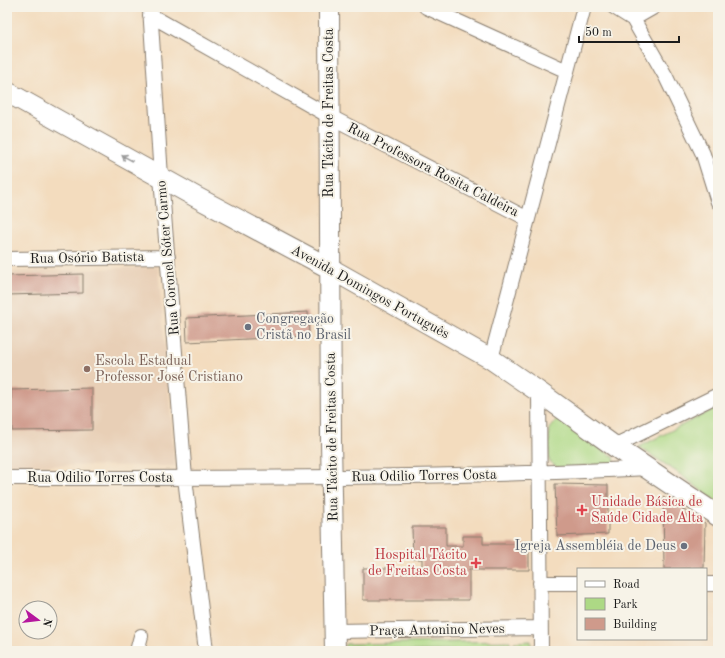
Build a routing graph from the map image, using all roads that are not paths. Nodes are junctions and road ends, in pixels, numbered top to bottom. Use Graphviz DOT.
graph roads {
  1 [pos="329,7"];
  2 [pos="426,7"];
  3 [pos="584,7"];
  4 [pos="614,7"];
  5 [pos="654,7"];
  6 [pos="150,11"];
  7 [pos="633,19"];
  8 [pos="567,71"];
  9 [pos="7,92"];
  10 [pos="329,116"];
  11 [pos="161,177"];
  12 [pos="718,202"];
  13 [pos="528,219"];
  14 [pos="168,257"];
  15 [pos="7,258"];
  16 [pos="331,269"];
  17 [pos="491,359"];
  18 [pos="539,392"];
  19 [pos="718,397"];
  20 [pos="614,446"];
  21 [pos="649,468"];
  22 [pos="539,474"];
  23 [pos="7,478"];
  24 [pos="186,478"];
  25 [pos="332,478"];
  26 [pos="718,516"];
  27 [pos="540,583"];
  28 [pos="577,583"];
  29 [pos="707,584"];
  30 [pos="718,584"];
  31 [pos="540,628"];
  32 [pos="334,631"];
  33 [pos="141,636"];
  34 [pos="137,651"];
  35 [pos="206,651"];
  36 [pos="335,651"];
  37 [pos="541,651"];
  1 -- 10 [label="main road, Rua Tácito de Freitas Costa"];
  2 -- 8 [label="street"];
  3 -- 8 [label="street"];
  4 -- 7 [label="street"];
  5 -- 7 [label="street"];
  6 -- 10 [label="street, Rua Professora Rosita Caldeira"];
  6 -- 11 [label="street, Rua Coronel Sóter Carmo"];
  7 -- 12 [label="street"];
  8 -- 13 [label="street"];
  11 -- 9 [label="main road, Avenida Domingos Português, one-way"];
  10 -- 13 [label="street, Rua Professora Rosita Caldeira"];
  10 -- 16 [label="main road, Rua Tácito de Freitas Costa"];
  11 -- 14 [label="street, Rua Coronel Sóter Carmo"];
  11 -- 16 [label="main road, Avenida Domingos Português"];
  13 -- 17 [label="street"];
  14 -- 15 [label="street, Rua Osório Batista"];
  14 -- 24 [label="street, Rua Coronel Sóter Carmo"];
  16 -- 17 [label="main road, Avenida Domingos Português"];
  16 -- 25 [label="main road, Rua Tácito de Freitas Costa"];
  17 -- 18 [label="main road, Avenida Domingos Português"];
  18 -- 20 [label="main road, Avenida Domingos Português"];
  18 -- 22 [label="street"];
  19 -- 20 [label="street"];
  20 -- 21 [label="main road, Avenida Domingos Português"];
  21 -- 22 [label="street, Rua Odilio Torres Costa"];
  21 -- 26 [label="main road, Avenida Domingos Português"];
  22 -- 25 [label="street, Rua Odilio Torres Costa"];
  22 -- 27 [label="street"];
  23 -- 24 [label="street, Rua Odilio Torres Costa"];
  24 -- 25 [label="street, Rua Odilio Torres Costa"];
  24 -- 35 [label="street, Rua Coronel Sóter Carmo"];
  25 -- 32 [label="main road, Rua Tácito de Freitas Costa"];
  27 -- 28 [label="street"];
  27 -- 31 [label="street"];
  29 -- 30 [label="street"];
  31 -- 32 [label="street, Praça Antonino Neves"];
  31 -- 37 [label="street"];
  32 -- 36 [label="main road, Rua Tácito de Freitas Costa"];
  33 -- 34 [label="street"];
}
